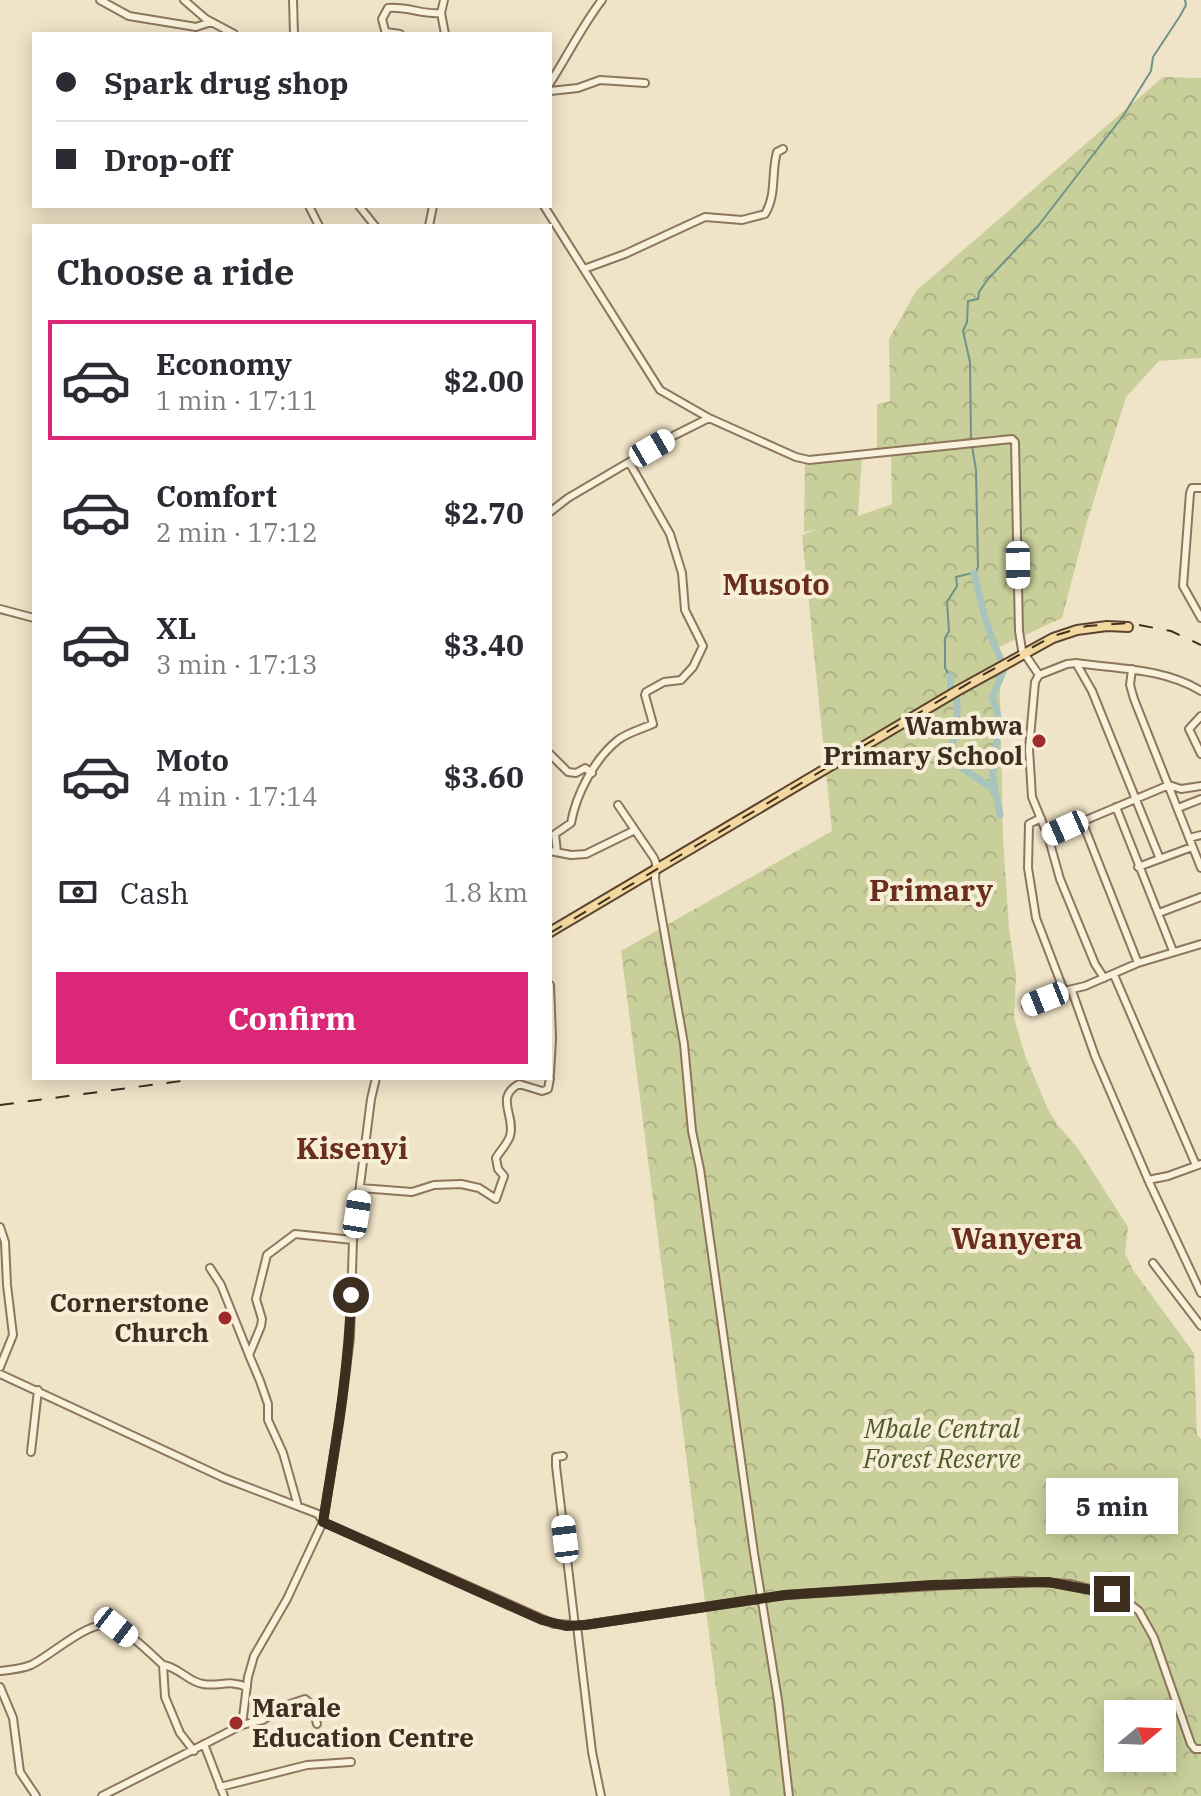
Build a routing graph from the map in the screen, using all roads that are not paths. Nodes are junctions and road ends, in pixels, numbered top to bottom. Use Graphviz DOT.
graph roads {
  1 [pos="100,0"];
  2 [pos="184,0"];
  3 [pos="293,0"];
  4 [pos="444,0"];
  5 [pos="602,0"];
  6 [pos="441,13"];
  7 [pos="211,22"];
  8 [pos="230,32"];
  9 [pos="294,32"];
  10 [pos="386,32"];
  11 [pos="445,32"];
  12 [pos="552,80"];
  13 [pos="645,83"];
  14 [pos="552,91"];
  15 [pos="783,149"];
  16 [pos="361,208"];
  17 [pos="545,208"];
  18 [pos="373,224"];
  19 [pos="584,269"];
  20 [pos="709,418"];
  21 [pos="629,462"];
  22 [pos="1201,488"];
  23 [pos="552,510"];
  24 [pos="0,609"];
  25 [pos="32,617"];
  26 [pos="1201,618"];
  27 [pos="1128,627"];
  28 [pos="1024,654"];
  29 [pos="1076,663"];
  30 [pos="1132,669"];
  31 [pos="1039,675"];
  32 [pos="1201,691"];
  33 [pos="1201,716"];
  34 [pos="1201,754"];
  35 [pos="552,756"];
  36 [pos="592,773"];
  37 [pos="1169,785"];
  38 [pos="1201,786"];
  39 [pos="1134,799"];
  40 [pos="1201,799"];
  41 [pos="618,805"];
  42 [pos="1116,807"];
  43 [pos="1178,808"];
  44 [pos="1041,818"];
  45 [pos="1082,821"];
  46 [pos="635,830"];
  47 [pos="1201,835"];
  48 [pos="1048,836"];
  49 [pos="1189,838"];
  50 [pos="1192,847"];
  51 [pos="553,851"];
  52 [pos="1160,859"];
  53 [pos="1138,867"];
  54 [pos="1201,868"];
  55 [pos="654,870"];
  56 [pos="1201,897"];
  57 [pos="1159,913"];
  58 [pos="552,931"];
  59 [pos="1201,944"];
  60 [pos="1173,951"];
  61 [pos="1138,963"];
  62 [pos="1114,975"];
  63 [pos="1104,978"];
  64 [pos="1068,991"];
  65 [pos="1026,1006"];
  66 [pos="376,1080"];
  67 [pos="549,1080"];
  68 [pos="1198,1164"];
  69 [pos="1148,1180"];
  70 [pos="361,1188"];
  71 [pos="0,1227"];
  72 [pos="353,1240"];
  73 [pos="1153,1263"];
  74 [pos="210,1268"];
  75 [pos="1201,1293"];
  76 [pos="1201,1326"];
  77 [pos="249,1355"];
  78 [pos="0,1367"];
  79 [pos="0,1374"];
  80 [pos="38,1390"];
  81 [pos="31,1452"];
  82 [pos="563,1456"];
  83 [pos="298,1506"];
  84 [pos="323,1522"];
  85 [pos="763,1598"];
  86 [pos="576,1626"];
  87 [pos="163,1665"];
  88 [pos="0,1671"];
  89 [pos="0,1687"];
  90 [pos="247,1687"];
  91 [pos="317,1724"];
  92 [pos="242,1725"];
  93 [pos="204,1744"];
  94 [pos="1201,1749"];
  95 [pos="194,1751"];
  96 [pos="351,1762"];
  97 [pos="220,1787"];
  98 [pos="36,1796"];
  99 [pos="102,1796"];
  100 [pos="224,1796"];
  101 [pos="601,1796"];
  102 [pos="789,1796"];
  1 -- 7 [label="street"];
  2 -- 7 [label="street"];
  3 -- 9 [label="street"];
  4 -- 6 [label="street"];
  5 -- 12 [label="street"];
  6 -- 10 [label="street"];
  6 -- 11 [label="street"];
  7 -- 8 [label="street"];
  13 -- 14 [label="street"];
  15 -- 19 [label="street"];
  16 -- 18 [label="street"];
  17 -- 19 [label="street"];
  19 -- 20 [label="street"];
  20 -- 21 [label="street"];
  20 -- 28 [label="street"];
  21 -- 23 [label="street"];
  21 -- 36 [label="street"];
  22 -- 26 [label="street"];
  24 -- 25 [label="street"];
  27 -- 28 [label="main road"];
  28 -- 31 [label="street"];
  28 -- 55 [label="main road"];
  29 -- 30 [label="street"];
  29 -- 31 [label="street"];
  29 -- 39 [label="street"];
  30 -- 32 [label="street"];
  30 -- 37 [label="street"];
  31 -- 44 [label="street"];
  33 -- 34 [label="street"];
  35 -- 36 [label="street"];
  36 -- 51 [label="street"];
  37 -- 38 [label="street"];
  37 -- 39 [label="street"];
  37 -- 43 [label="street"];
  39 -- 42 [label="street"];
  39 -- 52 [label="street"];
  40 -- 43 [label="street"];
  41 -- 46 [label="street"];
  42 -- 45 [label="street"];
  42 -- 53 [label="street"];
  43 -- 49 [label="street"];
  44 -- 48 [label="street"];
  44 -- 64 [label="street"];
  45 -- 48 [label="street"];
  45 -- 61 [label="street"];
  46 -- 51 [label="street"];
  46 -- 55 [label="street"];
  47 -- 49 [label="street"];
  48 -- 63 [label="street"];
  49 -- 50 [label="street"];
  50 -- 52 [label="street"];
  50 -- 54 [label="street"];
  52 -- 53 [label="street"];
  53 -- 57 [label="street"];
  55 -- 58 [label="main road"];
  55 -- 85 [label="street"];
  56 -- 57 [label="street"];
  57 -- 60 [label="street"];
  59 -- 60 [label="street"];
  60 -- 61 [label="street"];
  61 -- 62 [label="street"];
  62 -- 63 [label="street"];
  62 -- 68 [label="street"];
  63 -- 64 [label="street"];
  64 -- 65 [label="street"];
  64 -- 69 [label="street"];
  66 -- 70 [label="street"];
  67 -- 70 [label="street"];
  68 -- 69 [label="street"];
  69 -- 75 [label="street"];
  70 -- 72 [label="street"];
  71 -- 78 [label="street"];
  72 -- 77 [label="street"];
  72 -- 84 [label="street"];
  73 -- 76 [label="street"];
  74 -- 77 [label="street"];
  77 -- 83 [label="street"];
  79 -- 80 [label="street"];
  80 -- 81 [label="street"];
  80 -- 83 [label="street"];
  82 -- 86 [label="street"];
  83 -- 84 [label="street"];
  84 -- 86 [label="street"];
  84 -- 90 [label="street"];
  85 -- 86 [label="street"];
  85 -- 94 [label="street"];
  85 -- 102 [label="street"];
  86 -- 101 [label="street"];
  87 -- 88 [label="street"];
  87 -- 90 [label="street"];
  87 -- 95 [label="street"];
  89 -- 98 [label="street"];
  90 -- 92 [label="street"];
  91 -- 92 [label="street"];
  92 -- 93 [label="street"];
  93 -- 95 [label="street"];
  93 -- 97 [label="street"];
  95 -- 99 [label="street"];
  96 -- 97 [label="street"];
  97 -- 100 [label="street"];
}
